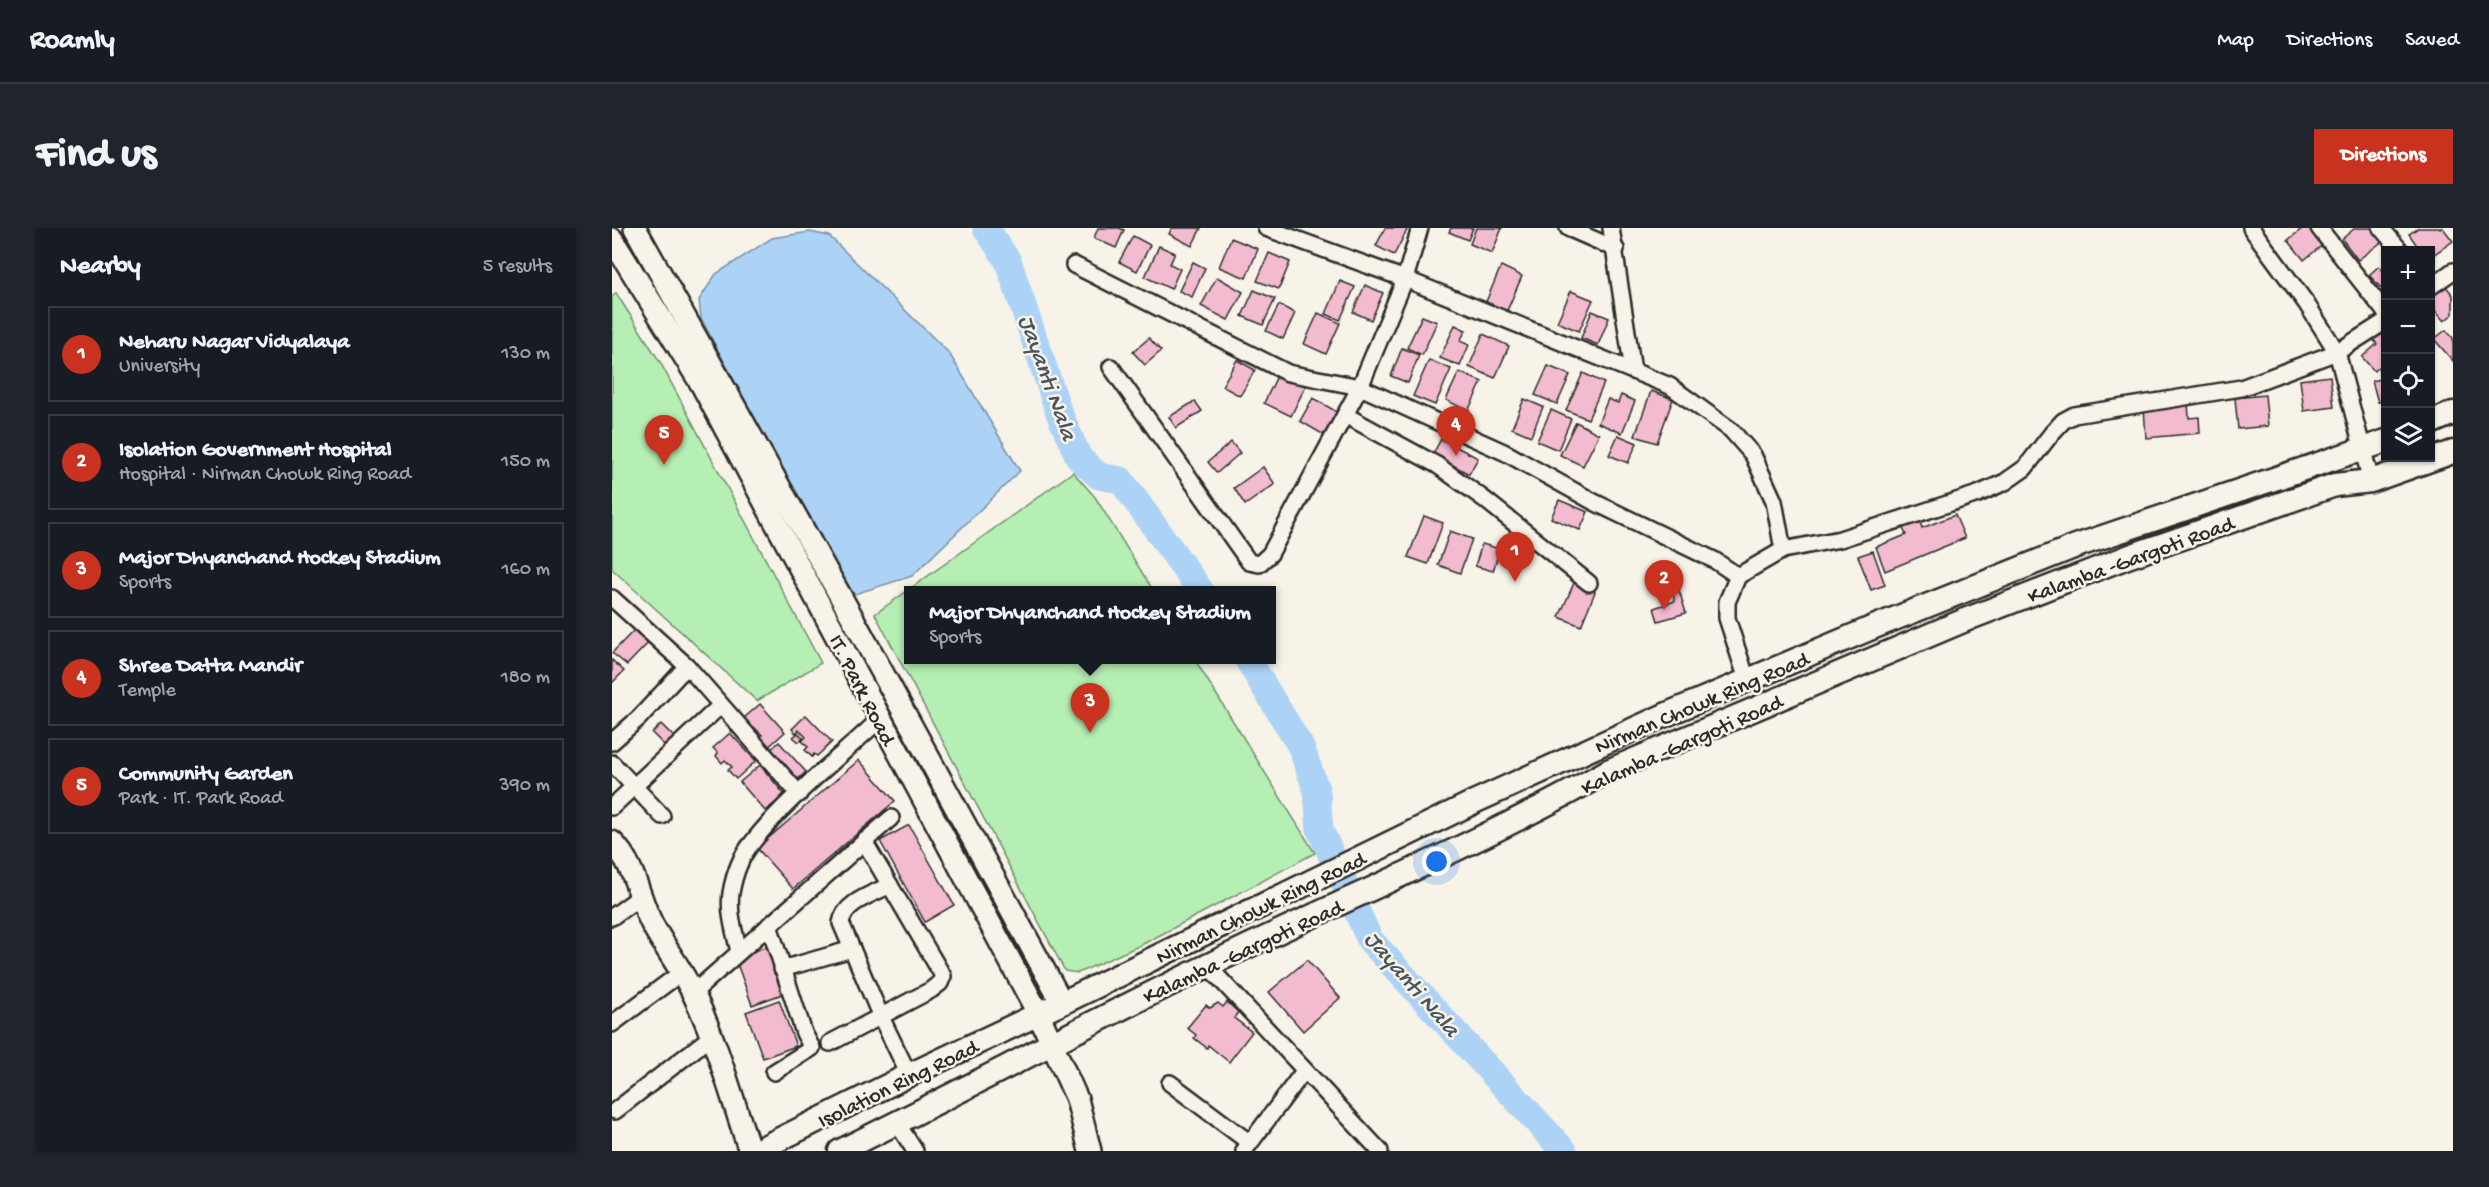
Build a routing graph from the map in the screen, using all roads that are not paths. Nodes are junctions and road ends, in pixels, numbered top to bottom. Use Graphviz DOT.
graph roads {
  1 [pos="635,228"];
  2 [pos="1266,228"];
  3 [pos="1420,228"];
  4 [pos="1568,228"];
  5 [pos="1611,228"];
  6 [pos="2252,228"];
  7 [pos="2319,228"];
  8 [pos="2381,228"];
  9 [pos="612,239"];
  10 [pos="2397,246"];
  11 [pos="1616,249"];
  12 [pos="1074,265"];
  13 [pos="2453,271"];
  14 [pos="1405,279"];
  15 [pos="2435,284"];
  16 [pos="2381,308"];
  17 [pos="2381,324"];
  18 [pos="2337,352"];
  19 [pos="1111,367"];
  20 [pos="1633,371"];
  21 [pos="1360,387"];
  22 [pos="2453,412"];
  23 [pos="1345,415"];
  24 [pos="2435,421"];
  25 [pos="2381,443"];
  26 [pos="2362,450"];
  27 [pos="2453,452"];
  28 [pos="2371,480"];
  29 [pos="1783,550"];
  30 [pos="1738,576"];
  31 [pos="1589,583"];
  32 [pos="612,598"];
  33 [pos="687,666"];
  34 [pos="1748,680"];
  35 [pos="720,706"];
  36 [pos="880,719"];
  37 [pos="612,742"];
  38 [pos="612,763"];
  39 [pos="633,785"];
  40 [pos="799,794"];
  41 [pos="612,807"];
  42 [pos="662,816"];
  43 [pos="891,818"];
  44 [pos="864,841"];
  45 [pos="612,843"];
  46 [pos="890,885"];
  47 [pos="641,896"];
  48 [pos="612,917"];
  49 [pos="769,925"];
  50 [pos="852,949"];
  51 [pos="739,952"];
  52 [pos="1207,965"];
  53 [pos="782,969"];
  54 [pos="682,972"];
  55 [pos="693,993"];
  56 [pos="1062,1003"];
  57 [pos="1038,1013"];
  58 [pos="880,1017"];
  59 [pos="612,1024"];
  60 [pos="712,1036"];
  61 [pos="830,1042"];
  62 [pos="1050,1042"];
  63 [pos="1304,1071"];
  64 [pos="774,1072"];
  65 [pos="909,1075"];
  66 [pos="1170,1083"];
  67 [pos="615,1111"];
  68 [pos="897,1123"];
  69 [pos="1247,1147"];
  70 [pos="750,1151"];
  71 [pos="756,1151"];
  72 [pos="840,1151"];
  73 [pos="915,1151"];
  74 [pos="1090,1151"];
  75 [pos="1380,1151"];
  1 -- 56 [label="main road, IT. Park Road"];
  2 -- 14 [label="street"];
  3 -- 14 [label="street"];
  4 -- 11 [label="street"];
  5 -- 11 [label="street"];
  6 -- 18 [label="street"];
  7 -- 16 [label="street"];
  8 -- 10 [label="street"];
  9 -- 36 [label="main road, IT. Park Road"];
  11 -- 20 [label="street"];
  12 -- 21 [label="street"];
  13 -- 15 [label="street"];
  14 -- 20 [label="street"];
  14 -- 21 [label="street"];
  17 -- 18 [label="street"];
  18 -- 26 [label="street"];
  18 -- 29 [label="street"];
  19 -- 23 [label="street"];
  20 -- 29 [label="street"];
  21 -- 23 [label="street"];
  21 -- 30 [label="street"];
  22 -- 24 [label="main road"];
  23 -- 31 [label="street"];
  25 -- 26 [label="main road, Nirman Chowk Ring Road"];
  26 -- 28 [label="street"];
  26 -- 34 [label="main road, Nirman Chowk Ring Road"];
  27 -- 28 [label="main road, Kalamba -Gargoti Road"];
  28 -- 52 [label="main road, Kalamba -Gargoti Road"];
  29 -- 30 [label="street"];
  30 -- 34 [label="street"];
  32 -- 33 [label="street"];
  33 -- 35 [label="street"];
  33 -- 37 [label="street"];
  34 -- 56 [label="main road, Nirman Chowk Ring Road"];
  35 -- 39 [label="street"];
  35 -- 40 [label="street"];
  36 -- 40 [label="street"];
  36 -- 57 [label="main road, IT. Park Road"];
  38 -- 39 [label="street"];
  39 -- 41 [label="street"];
  39 -- 42 [label="street"];
  40 -- 51 [label="street"];
  43 -- 44 [label="street"];
  44 -- 46 [label="street"];
  44 -- 49 [label="street"];
  45 -- 47 [label="main road"];
  46 -- 50 [label="street"];
  46 -- 58 [label="street"];
  47 -- 48 [label="street"];
  47 -- 54 [label="main road"];
  49 -- 51 [label="street"];
  49 -- 53 [label="street"];
  50 -- 53 [label="street"];
  50 -- 58 [label="street"];
  51 -- 55 [label="street"];
  52 -- 62 [label="main road, Kalamba -Gargoti Road"];
  52 -- 63 [label="street"];
  53 -- 64 [label="street"];
  54 -- 55 [label="main road"];
  54 -- 59 [label="street"];
  55 -- 60 [label="main road"];
  56 -- 57 [label="main road, Nirman Chowk Ring Road"];
  57 -- 62 [label="main road, IT. Park Road"];
  57 -- 65 [label="main road, Isolation Ring Road"];
  58 -- 61 [label="street"];
  58 -- 65 [label="street"];
  60 -- 67 [label="street"];
  60 -- 70 [label="main road"];
  62 -- 68 [label="main road, Kalamba -Gargoti Road"];
  62 -- 74 [label="main road, IT. Park Road"];
  63 -- 69 [label="street"];
  63 -- 75 [label="street"];
  65 -- 71 [label="main road, Isolation Ring Road"];
  66 -- 69 [label="street"];
  68 -- 72 [label="main road, Kalamba -Gargoti Road"];
  68 -- 73 [label="street"];
}
